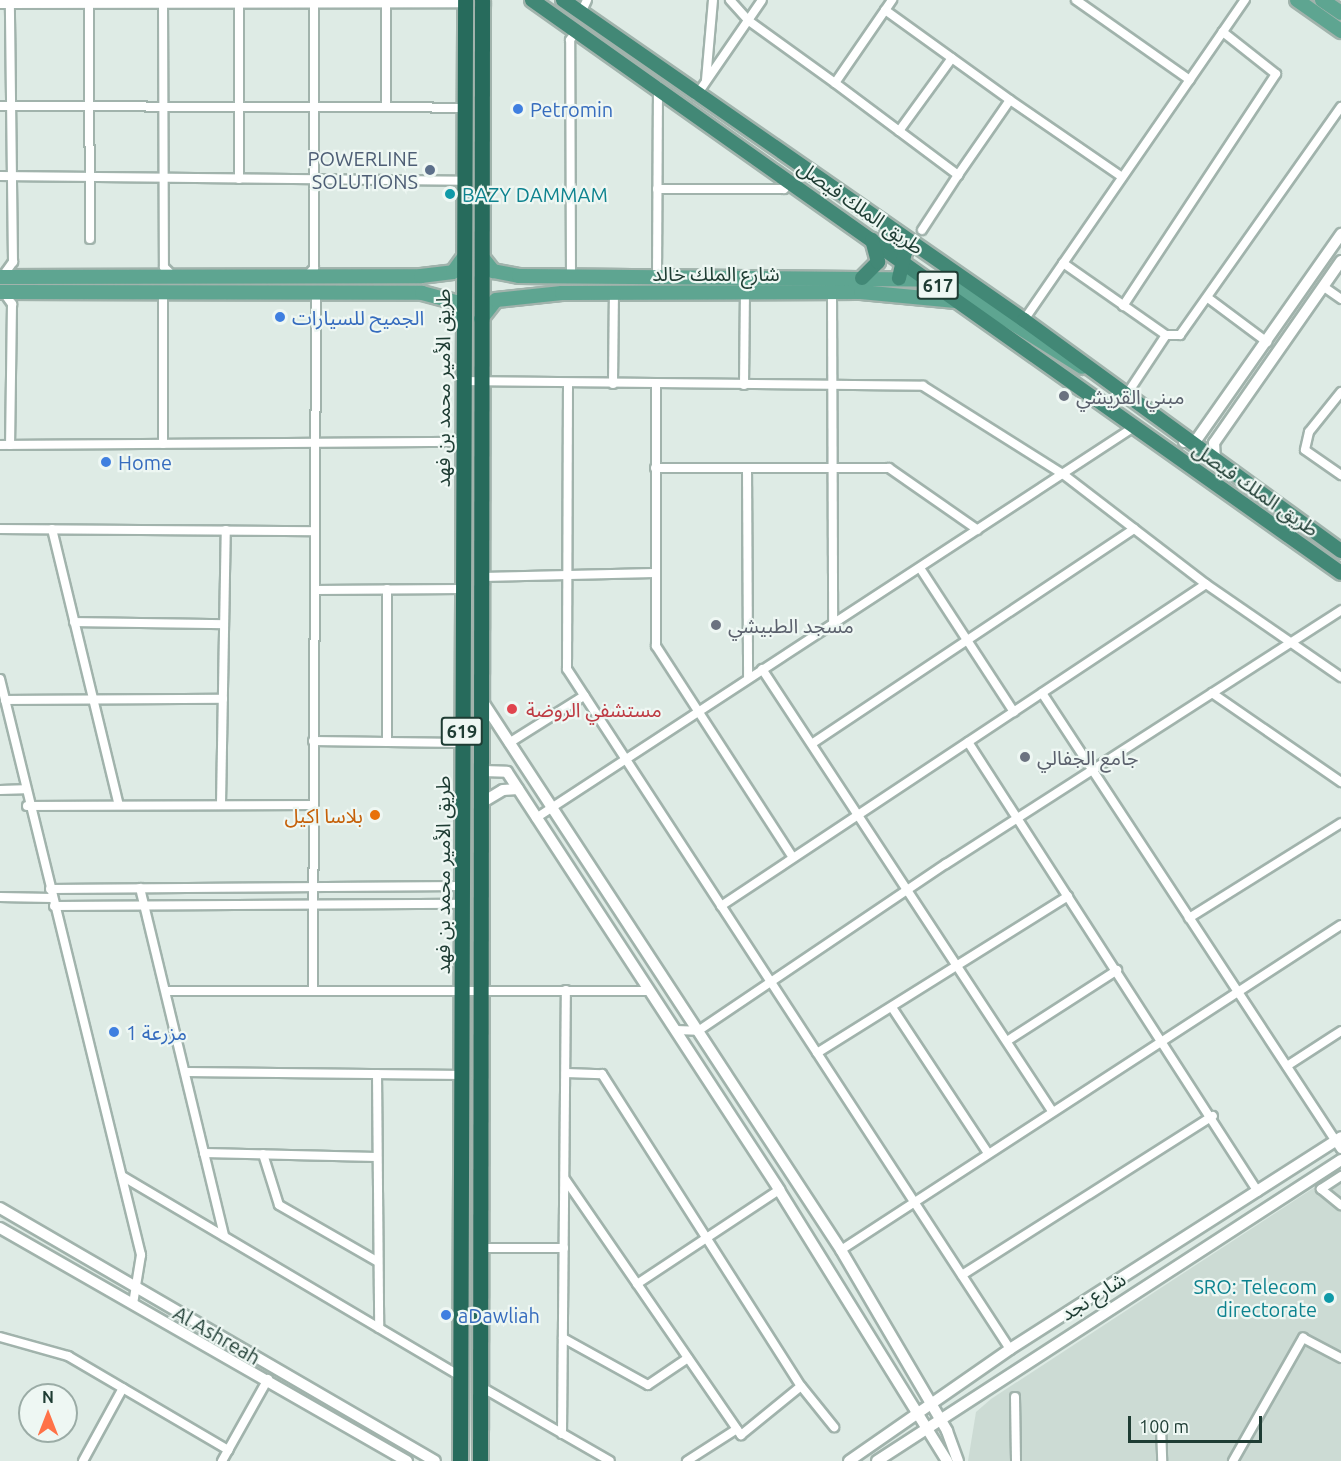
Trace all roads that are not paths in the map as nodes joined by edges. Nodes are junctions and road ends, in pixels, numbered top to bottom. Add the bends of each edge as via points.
1 (532, 0) edge
2 (562, 0) edge
3 (587, 0) edge
4 (713, 0) edge
5 (730, 0) edge
6 (762, 0) edge
7 (892, 0) edge
8 (1076, 0) edge
9 (1245, 0) edge
10 (1297, 0) edge
11 (1322, 0) edge
12 (465, 1) edge
13 (10, 2) edge
14 (89, 2) edge
15 (163, 2) edge
16 (239, 2) edge
17 (390, 2) edge
18 (482, 2) edge
19 (314, 3) edge
20 (0, 4) edge
21 (885, 10) junction
22 (580, 13) junction
23 (1341, 13) edge
24 (748, 21) junction
25 (577, 30) junction
26 (1341, 31) edge
27 (1223, 32) junction
28 (952, 58) junction
29 (1190, 80) junction
30 (835, 82) junction
31 (705, 83) junction
32 (658, 86) junction
33 (696, 96) junction
34 (1010, 100) junction
35 (5, 106) edge
36 (88, 106) junction
37 (162, 106) junction
38 (239, 107) junction
39 (314, 107) junction
40 (386, 107) junction
41 (464, 108) junction
42 (1341, 108) edge
43 (899, 131) junction
44 (752, 134) junction
45 (958, 175) junction
46 (0, 176) edge
47 (10, 176) junction
48 (87, 177) junction
49 (163, 177) junction
50 (1122, 177) junction
51 (239, 179) junction
52 (315, 181) junction
53 (464, 181) junction
54 (790, 182) junction
55 (657, 189) junction
56 (922, 230) dead end
57 (1341, 234) edge
58 (871, 238) junction
59 (90, 239) dead end
60 (482, 256) junction
61 (463, 258) junction
62 (1341, 261) edge
63 (905, 262) junction
64 (1063, 263) junction
65 (421, 276) junction
66 (519, 276) junction
67 (0, 277) edge
68 (174, 277) junction
69 (306, 277) junction
70 (571, 277) junction
71 (657, 278) junction
72 (862, 278) junction
73 (899, 278) junction
74 (929, 279) junction
75 (1324, 287) junction
76 (1, 292) edge
77 (316, 292) junction
78 (163, 293) junction
79 (614, 293) junction
80 (745, 293) junction
81 (838, 293) junction
82 (422, 294) junction
83 (518, 295) junction
84 (1208, 298) junction
85 (1341, 299) edge
86 (962, 302) junction
87 (1123, 306) junction
88 (463, 317) junction
89 (481, 319) junction
90 (1024, 321) junction
91 (1166, 335) junction
92 (1267, 342) junction
93 (1082, 368) junction
94 (463, 381) junction
95 (483, 382) junction
96 (568, 383) junction
97 (613, 384) junction
98 (656, 384) junction
99 (744, 385) junction
100 (834, 386) junction
101 (1341, 392) edge
102 (1124, 398) junction
103 (1217, 410) junction
104 (1230, 420) junction
105 (1134, 427) junction
106 (462, 442) junction
107 (1184, 442) junction
108 (317, 443) junction
109 (163, 444) junction
110 (0, 445) edge
111 (10, 445) junction
112 (1216, 464) junction
113 (655, 468) junction
114 (747, 468) junction
115 (834, 468) junction
116 (1063, 474) junction
117 (1341, 476) edge
118 (0, 529) edge
119 (52, 529) junction
120 (1134, 529) junction
121 (225, 530) junction
122 (978, 530) junction
123 (315, 531) junction
124 (1341, 551) edge
125 (920, 567) junction
126 (655, 573) junction
127 (1341, 573) edge
128 (567, 575) junction
129 (482, 577) junction
130 (1206, 584) junction
131 (387, 589) junction
132 (462, 589) junction
133 (315, 590) junction
134 (1341, 610) edge
135 (74, 622) junction
136 (833, 623) junction
137 (224, 624) junction
138 (966, 641) junction
139 (1291, 643) junction
140 (762, 669) junction
141 (1341, 677) edge
142 (748, 678) junction
143 (0, 679) edge
144 (1042, 693) junction
145 (1212, 693) junction
146 (584, 696) junction
147 (223, 699) junction
148 (5, 700) junction
149 (93, 700) junction
150 (483, 702) junction
151 (696, 712) junction
152 (1014, 712) junction
153 (313, 741) junction
154 (387, 742) junction
155 (968, 742) junction
156 (462, 743) junction
157 (509, 743) junction
158 (813, 743) junction
159 (624, 759) junction
160 (1092, 769) junction
161 (483, 771) junction
162 (1341, 782) edge
163 (24, 789) junction
164 (518, 789) junction
165 (0, 790) edge
166 (483, 802) junction
167 (221, 804) junction
168 (119, 805) junction
169 (313, 805) junction
170 (27, 806) junction
171 (550, 807) junction
172 (860, 813) junction
173 (1018, 816) junction
174 (536, 818) junction
175 (1341, 823) edge
176 (794, 858) junction
177 (312, 886) junction
178 (463, 886) junction
179 (140, 888) junction
180 (908, 889) junction
181 (1068, 896) junction
182 (0, 897) edge
183 (52, 898) junction
184 (463, 904) junction
185 (313, 905) junction
186 (142, 906) junction
187 (721, 906) junction
188 (1190, 918) junction
189 (1341, 925) edge
190 (959, 966) junction
191 (1117, 970) junction
192 (770, 980) junction
193 (313, 989) junction
194 (166, 990) junction
195 (464, 990) junction
196 (483, 990) junction
197 (566, 990) junction
198 (647, 991) junction
199 (1238, 992) junction
200 (892, 1009) junction
201 (675, 1030) junction
202 (698, 1031) junction
203 (1341, 1031) edge
204 (1164, 1039) junction
205 (1007, 1041) junction
206 (817, 1053) junction
207 (1287, 1066) junction
208 (185, 1072) junction
209 (566, 1073) junction
210 (377, 1074) junction
211 (464, 1075) junction
212 (1052, 1111) junction
213 (1213, 1116) junction
214 (1339, 1142) edge
215 (204, 1152) junction
216 (988, 1153) junction
217 (263, 1154) junction
218 (377, 1157) junction
219 (1341, 1160) edge
220 (122, 1176) junction
221 (1341, 1176) edge
222 (565, 1178) junction
223 (779, 1190) junction
224 (1258, 1192) junction
225 (915, 1202) junction
226 (1341, 1205) edge
227 (0, 1208) edge
228 (0, 1228) edge
229 (224, 1236) junction
230 (707, 1238) junction
231 (483, 1248) junction
232 (564, 1248) junction
233 (841, 1250) junction
234 (378, 1262) junction
235 (962, 1275) junction
236 (637, 1284) junction
237 (139, 1289) junction
238 (133, 1304) junction
239 (379, 1328) junction
240 (0, 1337) edge
241 (563, 1338) junction
242 (1010, 1349) junction
243 (688, 1358) junction
244 (1341, 1358) edge
245 (464, 1378) junction
246 (268, 1379) junction
247 (801, 1386) junction
248 (123, 1388) junction
249 (483, 1388) junction
250 (1015, 1397) dead end
251 (932, 1404) junction
252 (921, 1413) junction
253 (941, 1419) junction
254 (1161, 1426) dead end
255 (834, 1427) dead end
256 (930, 1427) junction
257 (737, 1429) junction
258 (562, 1434) junction
259 (228, 1450) junction
260 (83, 1461) edge
261 (222, 1461) edge
262 (407, 1461) edge
263 (435, 1461) edge
264 (460, 1461) edge
265 (480, 1461) edge
266 (610, 1461) edge
267 (687, 1461) edge
268 (849, 1461) edge
269 (877, 1461) edge
270 (946, 1461) edge
271 (958, 1461) edge
272 (1016, 1461) edge
273 (1162, 1461) edge
274 (1233, 1461) edge

1 - 25 highway, طريق الملك فيصل / 617
2 - 22 highway, طريق الملك فيصل / 617
3 - 22 street
4 - 31 street
5 - 24 street
6 - 24 street
7 - 21 street
8 - 29 street
9 - 27 street
10 - 26 main road
11 - 23 main road
12 - 17 street
12 - 41 highway, طريق الأمير محمد بن فهد / 619
13 - 14 street
13 - 20 street
13 - 35 street
14 - 15 street
14 - 36 street
15 - 16 street
15 - 37 street
16 - 19 street
16 - 38 street
17 - 19 street
17 - 40 street
18 - 60 highway, طريق الأمير محمد بن فهد / 619
19 - 39 street
21 - 28 street
21 - 30 street
22 - 33 highway, طريق الملك فيصل / 617
24 - 30 street
24 - 31 street
25 - 32 highway, طريق الملك فيصل / 617
25 - 70 street via 570,40
27 - 29 street
27 - 87 street via 1276,74
28 - 34 street
28 - 43 street
29 - 50 street
30 - 43 street
31 - 33 street
32 - 54 highway, طريق الملك فيصل / 617
32 - 55 street
33 - 44 highway, طريق الملك فيصل / 617
34 - 45 street
34 - 50 street
35 - 36 street
35 - 47 street
36 - 37 street
36 - 48 street
37 - 38 street
37 - 49 street
38 - 39 street
38 - 51 street
39 - 40 street
39 - 52 street
40 - 41 street
41 - 53 highway, طريق الأمير محمد بن فهد / 619
42 - 84 street
43 - 45 street
44 - 63 highway via 899,244
44 - 90 highway, طريق الملك فيصل / 617
45 - 56 street
46 - 47 street
47 - 48 street
47 - 67 street via 13,262
48 - 49 street
48 - 59 street
49 - 51 street
49 - 68 street via 164,267
50 - 64 street
51 - 52 street
52 - 53 street
52 - 69 street via 314,267
53 - 61 highway, طريق الأمير محمد بن فهد / 619
54 - 55 street via 784,189
54 - 58 highway, طريق الملك فيصل / 617
55 - 71 street
57 - 92 street
58 - 63 highway, طريق الملك فيصل / 617
58 - 72 highway via 878,262
60 - 66 main road, شارع الملك خالد via 493,271
60 - 89 highway, طريق الأمير محمد بن فهد / 619
61 - 65 main road via 453,272
61 - 88 highway, طريق الأمير محمد بن فهد / 619
62 - 75 street
63 - 73 highway
63 - 74 highway, طريق الملك فيصل / 617
64 - 87 street
64 - 90 street
65 - 69 main road
65 - 82 main road via 434,278 438,286
66 - 70 main road, شارع الملك خالد
66 - 83 main road via 505,285
67 - 68 main road
68 - 69 main road
70 - 71 main road, شارع الملك خالد
71 - 72 main road, شارع الملك خالد
72 - 73 main road, شارع الملك خالد
73 - 74 main road, شارع الملك خالد
73 - 81 main road via 888,289
74 - 86 highway, طريق الملك فيصل / 617
74 - 93 main road, شارع الملك خالد via 957,285
75 - 85 street
75 - 104 street
76 - 78 main road
76 - 111 street via 11,300 12,309
77 - 78 main road
77 - 82 main road
77 - 108 street
78 - 109 street
79 - 80 main road, شارع الملك خالد
79 - 83 main road, شارع الملك خالد
79 - 97 street
80 - 81 main road, شارع الملك خالد
80 - 99 street
81 - 86 main road, شارع الملك خالد
81 - 100 street
82 - 88 main road via 455,302
83 - 89 main road, شارع الملك خالد via 492,301
84 - 91 street via 1180,335
84 - 92 street
86 - 105 highway, طريق الملك فيصل / 617
87 - 91 street
88 - 94 highway, طريق الأمير محمد بن فهد / 619
89 - 95 highway, طريق الأمير محمد بن فهد / 619
90 - 93 highway, طريق الملك فيصل / 617
91 - 102 street
92 - 103 street
93 - 102 highway, طريق الملك فيصل / 617
94 - 95 street
94 - 106 highway, طريق الأمير محمد بن فهد / 619
95 - 96 street
95 - 129 highway, طريق الأمير محمد بن فهد / 619
96 - 97 street
96 - 128 street
97 - 98 street
98 - 99 street
98 - 113 street
99 - 100 street
100 - 115 street
100 - 116 street via 923,386
101 - 117 street via 1309,432 1305,450
102 - 107 highway, طريق الملك فيصل / 617
103 - 104 street
103 - 107 street via 1197,439
104 - 112 street via 1211,449
105 - 116 street
105 - 127 highway, طريق الملك فيصل / 617
106 - 108 street
106 - 132 highway, طريق الأمير محمد بن فهد / 619
107 - 112 highway, طريق الملك فيصل / 617
108 - 109 street
108 - 123 street
109 - 111 street
110 - 111 street
112 - 124 highway, طريق الملك فيصل / 617
113 - 114 street
113 - 126 street
114 - 115 street
114 - 142 street
115 - 122 street via 889,468
115 - 136 street
116 - 120 street
116 - 122 street
118 - 119 street
119 - 121 street
119 - 135 street
120 - 130 street
120 - 138 street
121 - 123 street
121 - 137 street
122 - 125 street
123 - 133 street
125 - 136 street
125 - 138 street
126 - 128 street
126 - 151 street via 656,646
128 - 129 street
128 - 146 street via 567,669
129 - 150 highway, طريق الأمير محمد بن فهد / 619
130 - 139 street
130 - 144 street
131 - 132 street
131 - 133 street
131 - 154 street
132 - 156 highway, طريق الأمير محمد بن فهد / 619
133 - 153 street
134 - 139 street
135 - 137 street
135 - 149 street
136 - 140 street
137 - 147 street
138 - 152 street
138 - 158 street
139 - 141 street
139 - 145 street
140 - 142 street
140 - 158 street
142 - 151 street
143 - 148 street
144 - 152 street
144 - 160 street
145 - 160 street
145 - 162 street
146 - 157 street
146 - 159 street
147 - 149 street
147 - 167 street
148 - 149 street
148 - 163 street
149 - 168 street
150 - 157 street
150 - 161 highway, طريق الأمير محمد بن فهد / 619
151 - 159 street
151 - 176 street
152 - 155 street
153 - 154 street
153 - 169 street
154 - 156 street
155 - 172 street
155 - 173 street
156 - 178 highway, طريق الأمير محمد بن فهد / 619
157 - 171 street
158 - 172 street
159 - 171 street
159 - 187 street
160 - 173 street
160 - 188 street
161 - 164 street via 507,772
161 - 166 highway, طريق الأمير محمد بن فهد / 619
163 - 165 street
163 - 170 street
164 - 166 street via 503,790
164 - 174 street
166 - 196 highway, طريق الأمير محمد بن فهد / 619
167 - 168 street
167 - 169 street
168 - 170 street
169 - 177 street
170 - 183 street
171 - 174 street
171 - 202 street
172 - 176 street
172 - 180 street
173 - 180 street
173 - 181 street
174 - 198 street
175 - 188 street
176 - 187 street
177 - 178 street
177 - 179 street
177 - 185 street
178 - 184 highway, طريق الأمير محمد بن فهد / 619
179 - 183 street
179 - 186 street
180 - 190 street
180 - 192 street
181 - 190 street
181 - 191 street
182 - 183 street
183 - 186 street
183 - 220 street
184 - 185 street
184 - 195 highway, طريق الأمير محمد بن فهد / 619
185 - 186 street
185 - 193 street
186 - 194 street
187 - 192 street
188 - 199 street
189 - 199 street
190 - 200 street
190 - 205 street
191 - 204 street
191 - 205 street
192 - 202 street
192 - 206 street
193 - 194 street
193 - 195 street
194 - 208 street
195 - 196 street
195 - 211 highway, طريق الأمير محمد بن فهد / 619
196 - 197 street
196 - 231 highway, طريق الأمير محمد بن فهد / 619
197 - 198 street
197 - 209 street
198 - 201 street
199 - 204 street
199 - 207 street
200 - 206 street
200 - 216 street
201 - 202 street
201 - 223 street
202 - 233 street
203 - 207 street
204 - 212 street
204 - 213 street
205 - 212 street
206 - 225 street
207 - 214 street
208 - 210 street
208 - 215 street
209 - 222 street
209 - 230 street via 602,1074
210 - 211 street
210 - 218 street
211 - 245 highway, طريق الأمير محمد بن فهد / 619
212 - 216 street
213 - 224 street
213 - 235 street
214 - 224 street, شارع نجد
215 - 217 street
215 - 229 street
216 - 225 street
217 - 218 street
217 - 234 street via 279,1205
218 - 234 street
219 - 253 street, شارع نجد
220 - 229 street
220 - 237 street via 141,1255
221 - 226 street via 1321,1190
222 - 232 street
222 - 236 street
223 - 230 street
223 - 252 street
224 - 242 street, شارع نجد
225 - 233 street
225 - 235 street
227 - 237 street, Al Ashreah
228 - 238 street
229 - 239 street
230 - 236 street
230 - 247 street
231 - 232 street
231 - 249 highway, طريق الأمير محمد بن فهد / 619
232 - 241 street
233 - 251 street
234 - 239 street
235 - 242 street
236 - 243 street
237 - 238 street
237 - 263 street, Al Ashreah
238 - 246 street
239 - 245 street
240 - 248 street via 68,1356
241 - 243 street via 648,1385
241 - 258 street
242 - 251 street, شارع نجد
243 - 257 street
244 - 274 street via 1303,1338
245 - 264 highway, طريق الأمير محمد بن فهد / 619
246 - 259 street
246 - 262 street
247 - 255 street
247 - 257 street via 741,1435
248 - 259 street
248 - 260 street
249 - 258 street
249 - 265 highway, طريق الأمير محمد بن فهد / 619
250 - 272 street
251 - 252 street, شارع نجد
251 - 253 street
252 - 256 street
252 - 268 street, شارع نجد
253 - 256 street, شارع نجد
253 - 271 street
254 - 273 street
256 - 269 street, شارع نجد
256 - 270 street
257 - 267 street
258 - 266 street
259 - 261 street

